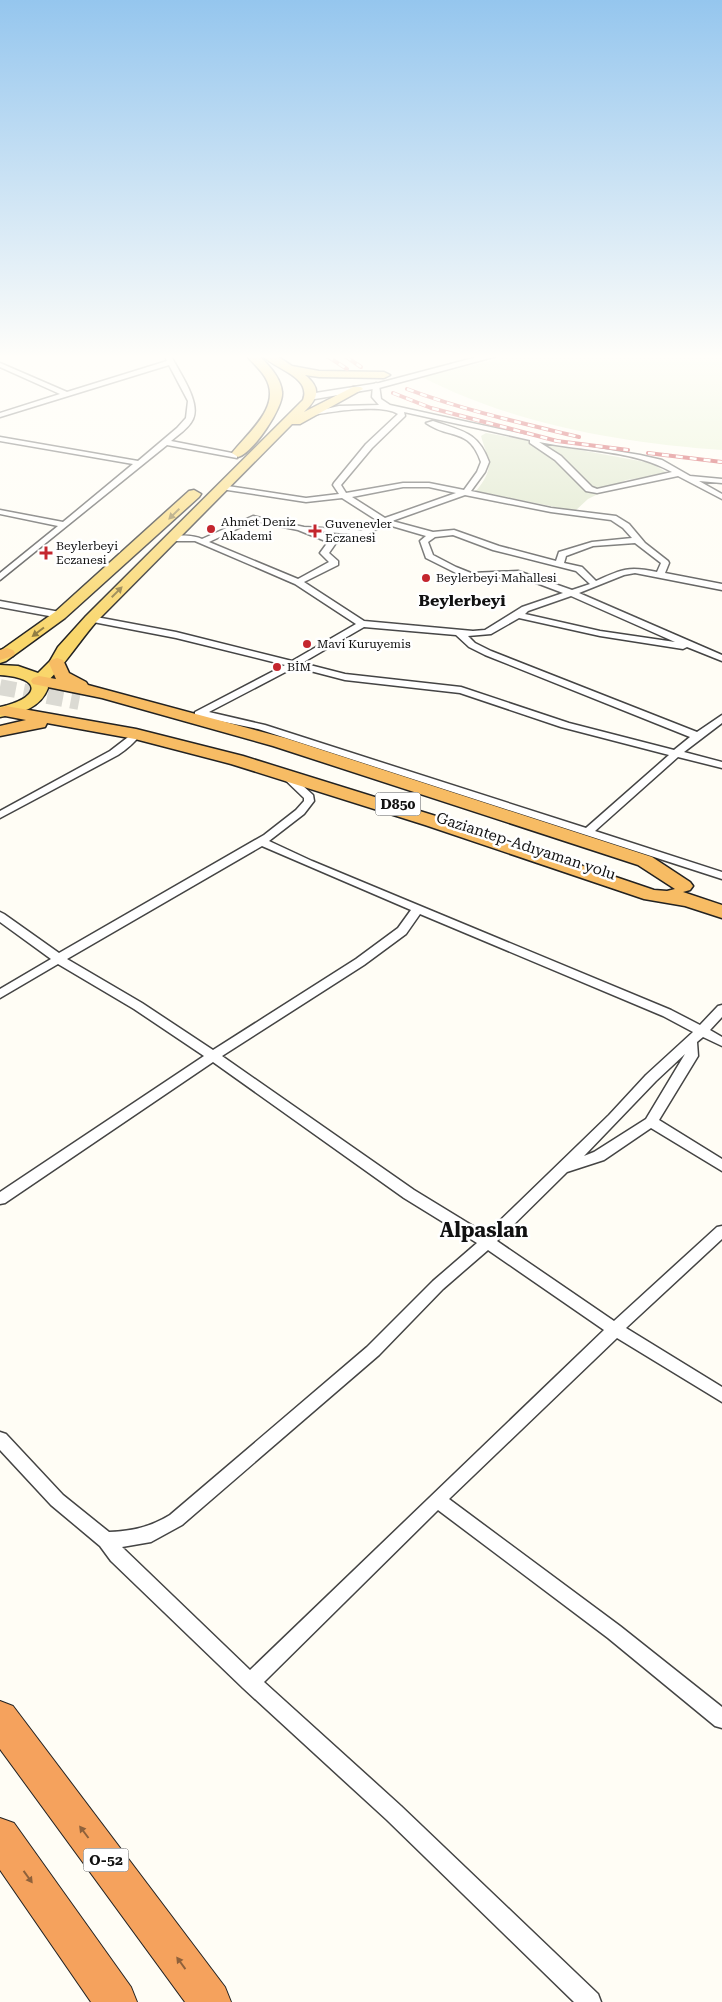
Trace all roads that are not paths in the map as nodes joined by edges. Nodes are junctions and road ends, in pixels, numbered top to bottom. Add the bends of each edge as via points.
1 (60, 449) edge
2 (155, 449) edge
3 (201, 449) edge
4 (242, 449) edge
5 (255, 449) edge
6 (366, 449) edge
7 (481, 449) edge
8 (546, 449) edge
9 (598, 449) edge
10 (234, 456) junction
11 (138, 463) junction
12 (684, 475) junction
13 (218, 477) junction
14 (722, 481) edge
15 (337, 485) junction
16 (466, 492) junction
17 (344, 496) junction
18 (722, 497) edge
19 (322, 498) junction
20 (0, 512) edge
21 (384, 521) junction
22 (62, 524) junction
23 (185, 524) junction
24 (300, 528) junction
25 (364, 533) junction
26 (433, 535) junction
27 (170, 539) junction
28 (199, 540) junction
29 (638, 540) junction
30 (333, 541) junction
31 (559, 564) junction
32 (660, 574) junction
33 (0, 577) edge
34 (298, 582) junction
35 (595, 585) junction
36 (722, 587) edge
37 (571, 594) junction
38 (0, 604) edge
39 (60, 615) junction
40 (518, 615) junction
41 (91, 620) junction
42 (362, 624) junction
43 (460, 634) junction
44 (693, 647) junction
45 (7, 653) edge
46 (61, 656) junction
47 (720, 658) edge
48 (292, 665) junction
49 (0, 670) edge
50 (39, 681) junction
51 (104, 693) junction
52 (74, 706) tunnel mouth
53 (167, 711) junction
54 (2, 714) edge
55 (196, 715) junction
56 (722, 718) edge
57 (0, 731) edge
58 (117, 731) junction
59 (136, 734) junction
60 (698, 736) junction
61 (677, 753) junction
62 (722, 766) edge
63 (285, 774) junction
64 (0, 815) edge
65 (588, 832) junction
66 (261, 841) junction
67 (722, 876) edge
68 (685, 893) junction
69 (722, 899) edge
70 (418, 909) junction
71 (722, 912) edge
72 (0, 916) edge
73 (60, 960) junction
74 (0, 994) edge
75 (722, 1009) edge
76 (696, 1035) junction
77 (722, 1042) edge
78 (213, 1056) junction
79 (650, 1122) junction
80 (722, 1166) edge
81 (559, 1170) junction
82 (0, 1199) edge
83 (722, 1231) edge
84 (487, 1242) junction
85 (615, 1329) junction
86 (722, 1395) edge
87 (0, 1440) edge
88 (437, 1500) junction
89 (106, 1540) junction
90 (250, 1682) junction
91 (722, 1719) edge
92 (0, 1720) edge
93 (0, 1837) edge
94 (116, 2002) edge
95 (210, 2002) edge
96 (590, 2002) edge

1 - 11 street
2 - 11 street
3 - 10 street
4 - 10 main road
5 - 13 main road
6 - 15 street
7 - 16 street via 485,462
8 - 12 street via 594,490
9 - 12 street via 648,459
10 - 13 main road
11 - 22 street
12 - 14 street
12 - 18 street
13 - 19 street via 280,497
13 - 23 main road
13 -> 39 main road
15 - 17 street
15 - 19 street
16 - 17 street via 418,484
16 - 21 street
16 - 29 street via 622,521
17 - 19 street
17 - 21 street
20 - 22 street
21 - 25 street
21 - 26 street
22 - 33 street
23 - 27 main road
23 - 28 street
24 - 25 street
24 - 28 street via 253,518
24 - 30 street
25 - 30 street
26 - 31 street via 454,532 496,548
26 - 37 street via 424,541 429,556 456,572 478,576 511,572
27 - 28 street
41 -> 27 main road
28 - 34 street
29 - 31 street via 592,544 562,554
29 - 32 street via 665,563
30 - 34 street via 324,553 335,563
31 - 35 street via 579,569
32 - 35 street via 635,570
32 - 36 street
34 - 42 street
35 - 37 street
37 - 40 street via 525,609
37 - 44 street
38 - 39 street
39 -> 45 main road
40 - 43 street via 488,632
40 - 44 street via 652,643
41 - 46 main road
41 - 48 street via 176,635
42 - 43 street
42 - 48 street
43 - 60 street via 488,653
44 - 47 street
45 - 46 main road via 36,660
46 - 50 main road
46 - 51 highway via 62,676
48 - 55 street
48 - 61 street via 345,677 461,690 565,725
49 - 50 main road via 24,672
50 - 51 highway
50 - 54 main road via 41,690 35,699
51 - 53 highway
52 - 68 highway, Gaziantep-Adıyaman yolu / D850
53 - 55 highway
53 - 59 highway via 78,694 59,697 48,706 50,712 58,716
54 - 58 highway
55 - 65 street via 261,727
55 - 68 highway via 645,861
56 - 60 street
57 - 58 highway via 43,723
58 - 59 highway
59 - 63 highway
59 - 64 street via 114,752
60 - 61 street
61 - 62 street
61 - 65 street
63 - 66 street via 309,797 309,801 302,812
63 - 68 highway via 651,895
65 - 67 street
66 - 70 street
66 - 73 street
68 - 69 highway, Gaziantep-Adıyaman yolu / D850
68 - 71 highway, Gaziantep-Adıyaman yolu / D850
70 - 76 street via 668,1013
70 - 78 street via 402,931 360,962
72 - 73 street
73 - 74 street
73 - 78 street
75 - 76 street
76 - 77 street
76 - 79 street via 691,1056
76 - 81 street
78 - 82 street
78 - 84 street via 409,1194
79 - 80 street
79 - 81 street via 600,1156
81 - 84 street
83 - 85 street
84 - 85 street
84 - 89 street via 438,1285 373,1351 176,1520 144,1537
85 - 86 street
85 - 88 street
87 - 89 street via 57,1500
88 - 90 street
88 - 91 street via 614,1632
89 - 90 street via 117,1555
90 - 96 street via 394,1813
95 -> 92 highway, O-52
93 -> 94 highway

